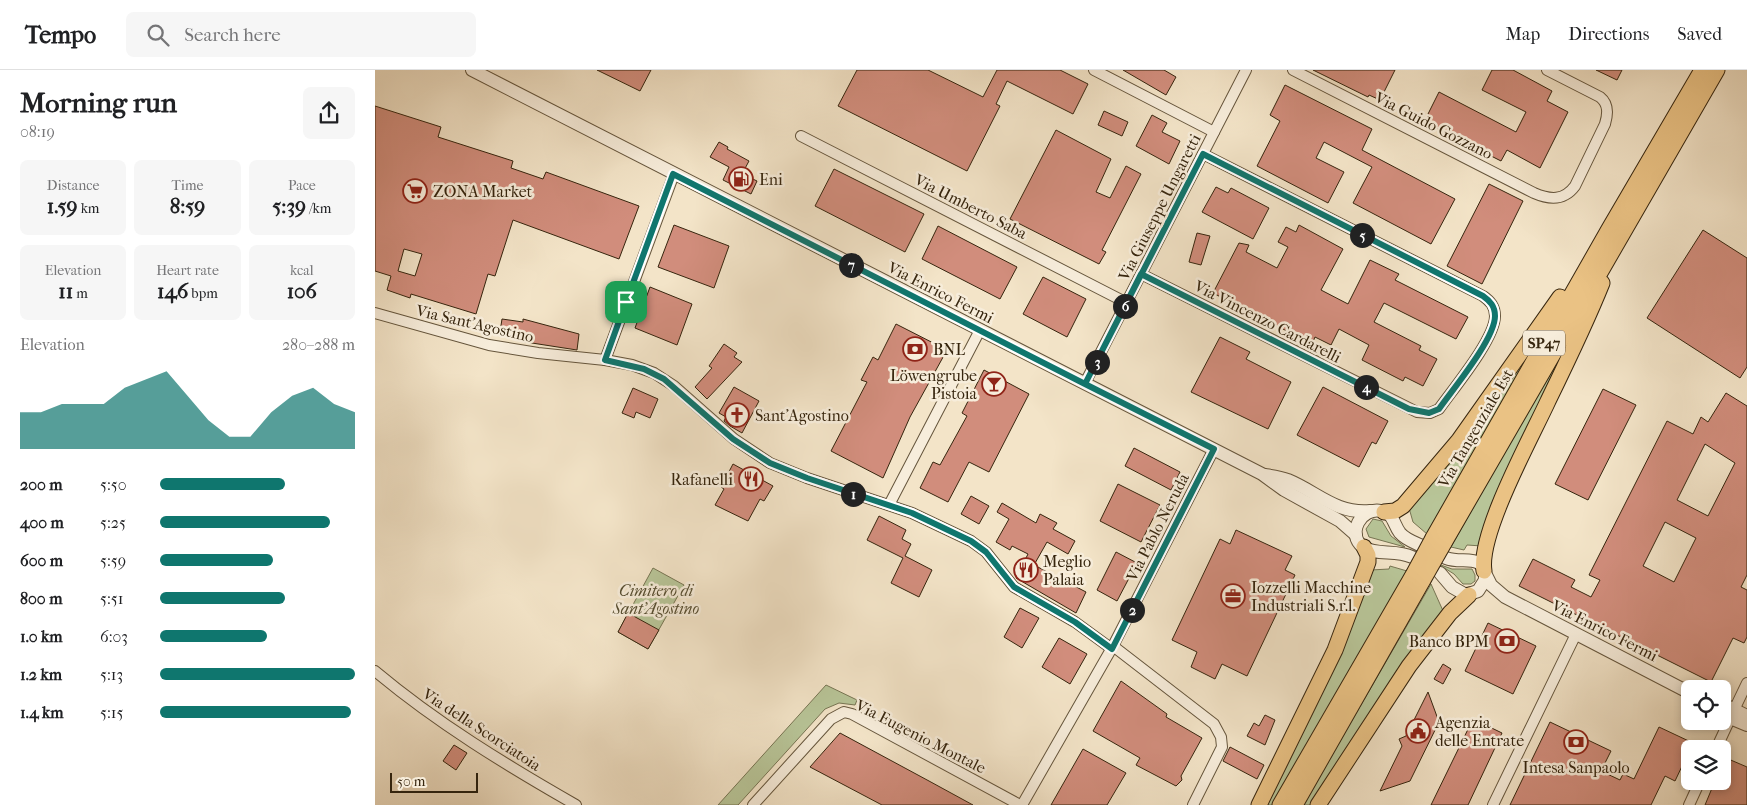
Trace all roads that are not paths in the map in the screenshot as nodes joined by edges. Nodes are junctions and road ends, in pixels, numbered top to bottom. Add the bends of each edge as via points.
1 (472, 70) edge
2 (1094, 70) edge
3 (1246, 70) edge
4 (1293, 70) edge
5 (1547, 70) edge
6 (1703, 70) edge
7 (1717, 70) edge
8 (1214, 132) junction
9 (801, 136) dead end
10 (1662, 153) junction
11 (1203, 154) junction
12 (673, 174) junction
13 (1625, 228) junction
14 (1609, 229) junction
15 (1141, 274) junction
16 (1127, 303) junction
17 (375, 313) edge
18 (980, 330) junction
19 (605, 360) junction
20 (1085, 384) junction
21 (1214, 449) junction
22 (1262, 474) junction
23 (889, 505) junction
24 (1377, 511) junction
25 (1360, 541) junction
26 (1436, 546) junction
27 (1412, 557) dead end
28 (1484, 571) junction
29 (1440, 573) dead end
30 (1418, 577) junction
31 (1471, 594) junction
32 (1505, 597) junction
33 (1576, 634) junction
34 (1113, 647) junction
35 (375, 671) edge
36 (1747, 683) edge
37 (1681, 688) edge
38 (1731, 706) edge
39 (1731, 713) edge
40 (1731, 715) edge
41 (1747, 716) edge
42 (1747, 726) edge
43 (1696, 790) edge
44 (576, 805) edge
45 (753, 805) edge
46 (1021, 805) edge
47 (1193, 805) edge
48 (1259, 805) edge
49 (1280, 805) edge
50 (1295, 805) edge
51 (1318, 805) edge
52 (1493, 805) edge
53 (1689, 805) edge

1 - 12 street, Via Enrico Fermi
2 - 8 street
3 - 8 street, Via Giuseppe Ungaretti
4 - 5 street, Via Guido Gozzano via 1534,193 1551,198 1571,193 1608,113 1600,97
6 - 10 main road, Via Tangenziale Est / SP47
7 - 10 main road, Via Tangenziale Est / SP47
8 - 11 street, Via Giuseppe Ungaretti
9 - 16 street, Via Umberto Saba
10 - 13 main road, Via Tangenziale Est / SP47
10 - 14 main road, Via Tangenziale Est / SP47
11 - 15 street, Via Giuseppe Ungaretti
11 - 15 street, Via Vincenzo Cardarelli via 1490,301 1495,316 1491,332 1439,409 1429,413 1409,409
12 - 18 street, Via Enrico Fermi
12 - 19 street
13 - 26 main road, Via Tangenziale Est / SP47
13 - 28 main road via 1585,325 1503,497 1485,551
14 - 24 main road via 1454,446 1403,506 1395,511
14 - 26 main road, Via Tangenziale Est / SP47
15 - 16 street, Via Giuseppe Ungaretti
16 - 20 street, Via Giuseppe Ungaretti
17 - 19 street, Via Sant'Agostino via 489,345
18 - 20 street, Via Enrico Fermi
18 - 23 street
19 - 23 street, Via Sant'Agostino via 644,369 664,379 733,439 770,463
20 - 21 street, Via Enrico Fermi
21 - 22 street, Via Enrico Fermi
21 - 34 street, Via Pablo Neruda
22 - 24 street, Via Enrico Fermi via 1289,480 1343,510
22 - 25 street, Via Enrico Fermi via 1284,490 1340,520
23 - 34 street, Via Sant'Agostino via 971,541 986,552 1014,587
24 - 25 street via 1359,521
24 - 26 street, Via Enrico Fermi via 1394,518 1401,534
25 - 27 street via 1372,551 1399,552
25 - 48 main road via 1368,562 1342,634
26 - 28 street, Via Enrico Fermi via 1475,561
26 - 30 main road, Via Tangenziale Est / SP47, bridge
28 - 31 street via 1483,584
28 - 32 street, Via Enrico Fermi via 1491,584
29 - 31 street, Via Enrico Fermi via 1455,590
30 - 49 main road, Via Tangenziale Est / SP47
30 - 50 main road, Via Tangenziale Est / SP47
31 - 32 street, Via Enrico Fermi
31 - 51 main road via 1450,613 1409,666
32 - 33 street, Via Enrico Fermi
33 - 37 street, Via Enrico Fermi
33 - 52 street
34 - 46 street, Via Eugenio Montale
34 - 47 street, Via Sant'Agostino via 1219,731 1222,747
35 - 44 street, Via della Scorciatoia via 427,712
36 - 38 street
39 - 41 street
40 - 42 street
43 - 53 street
45 - 46 street, Via Eugenio Montale via 831,719 844,712

